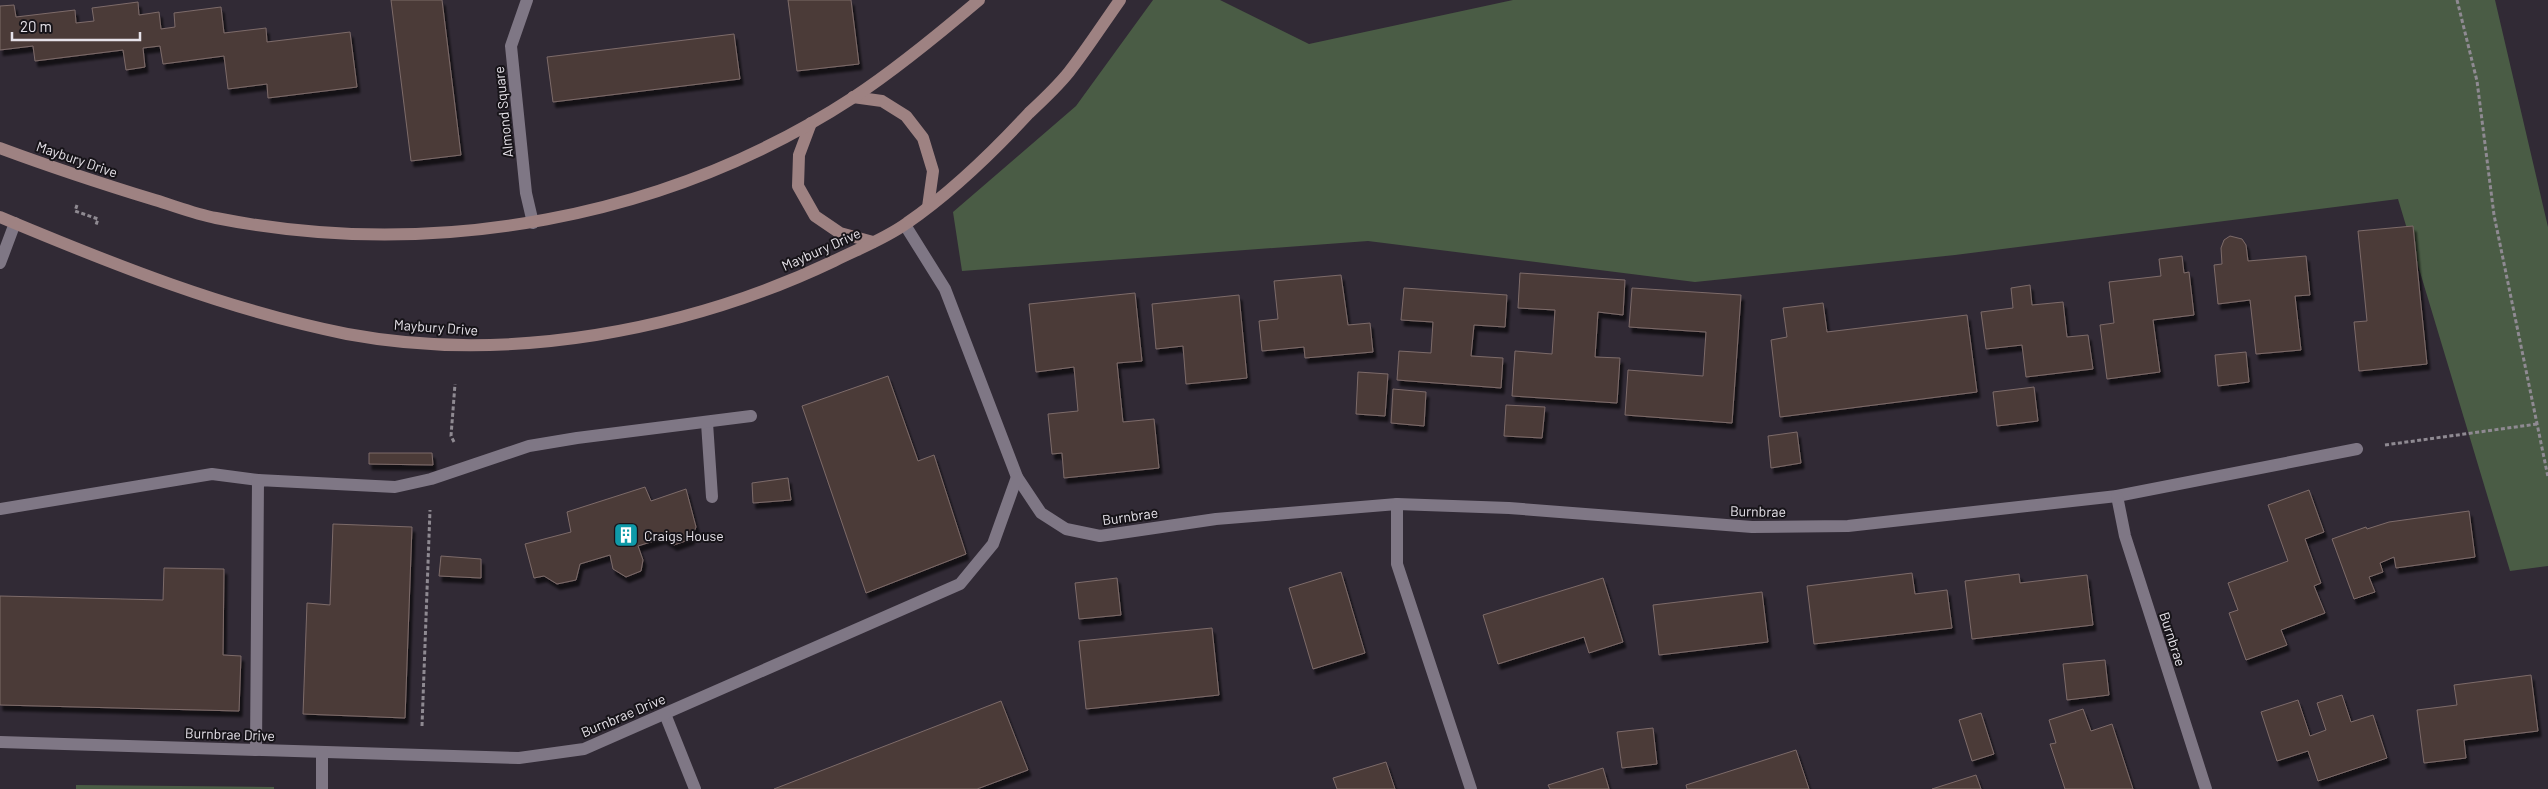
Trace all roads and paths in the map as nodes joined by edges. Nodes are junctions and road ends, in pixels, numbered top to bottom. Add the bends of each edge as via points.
1 (527, 0) edge
2 (979, 0) edge
3 (1120, 0) edge
4 (2457, 0) edge
5 (853, 97) junction
6 (811, 123) junction
7 (0, 148) edge
8 (86, 180) junction
9 (928, 207) junction
10 (0, 217) edge
11 (15, 223) junction
12 (532, 223) junction
13 (905, 225) junction
14 (873, 242) junction
15 (85, 253) junction
16 (0, 263) edge
17 (455, 384) dead end
18 (751, 416) dead end
19 (706, 423) junction
20 (2537, 424) junction
21 (454, 444) dead end
22 (2357, 449) joint
23 (1017, 477) junction
24 (2548, 477) edge
25 (431, 479) junction
26 (258, 480) junction
27 (2117, 496) junction
28 (712, 497) dead end
29 (1397, 504) junction
30 (0, 509) edge
31 (665, 714) junction
32 (0, 742) edge
33 (256, 750) junction
34 (322, 752) junction
35 (421, 754) junction
36 (322, 789) edge
37 (695, 789) edge
38 (1471, 789) edge
39 (2206, 789) edge

1 - 12 street, Almond Square via 511,46
2 - 5 street, Maybury Drive via 924,47
3 - 9 street, Maybury Drive via 1067,75 988,156
4 - 20 path via 2477,81 2494,215
5 - 6 street, Maybury Drive
5 - 9 street via 882,101 906,116 923,138 933,171
6 - 12 street, Maybury Drive via 673,187 626,202
6 - 14 street, Maybury Drive via 799,155 798,186 815,216 840,233
7 - 8 street, Maybury Drive
8 - 12 street, Maybury Drive via 213,217 333,234 397,235
8 - 15 path via 75,211 98,219
9 - 13 street, Maybury Drive
10 - 11 street, Maybury Drive
11 - 15 street, Maybury Drive
11 - 16 street
13 - 14 street, Maybury Drive
13 - 23 street, Burnbrae via 945,289
14 - 15 street, Maybury Drive via 801,277 738,299 621,332 544,343 480,345 349,334 211,298
17 - 21 path via 451,436
18 - 19 street
19 - 25 street via 528,446
19 - 28 street
20 - 22 path
20 - 24 path
22 - 27 street, Burnbrae
23 - 29 street, Burnbrae via 1041,513 1066,529 1100,536 1216,519
23 - 31 street, Burnbrae Drive via 993,544 960,584
25 - 26 street via 395,487
25 - 35 path
26 - 30 street via 212,474
26 - 33 street
27 - 29 street, Burnbrae via 1848,526 1752,527 1508,508
27 - 39 street, Burnbrae via 2125,536
29 - 38 street via 1397,564
31 - 35 street, Burnbrae Drive via 584,749 519,758
31 - 37 street
32 - 33 street, Burnbrae Drive
33 - 34 street, Burnbrae Drive
34 - 35 street, Burnbrae Drive
34 - 36 street

